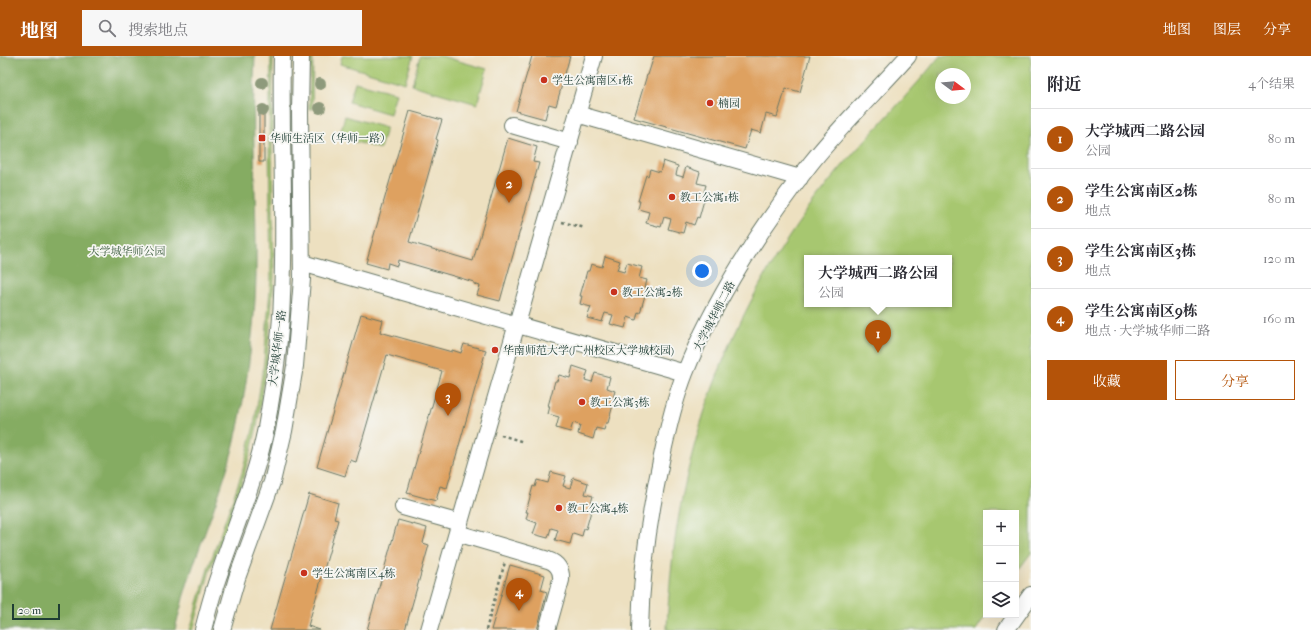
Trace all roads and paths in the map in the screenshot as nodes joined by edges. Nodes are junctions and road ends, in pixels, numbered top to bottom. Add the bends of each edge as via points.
1 (282, 56) edge
2 (301, 56) edge
3 (594, 56) edge
4 (908, 56) edge
5 (577, 114) junction
6 (512, 125) dead end
7 (570, 142) junction
8 (800, 178) junction
9 (548, 218) junction
10 (585, 228) dead end
11 (302, 263) junction
12 (517, 324) junction
13 (686, 373) junction
14 (486, 431) junction
15 (524, 442) dead end
16 (403, 507) dead end
17 (458, 528) junction
18 (509, 548) junction
19 (1031, 595) edge
20 (203, 630) edge
21 (222, 630) edge
22 (429, 630) edge
23 (486, 630) edge
24 (547, 630) edge
25 (640, 630) edge
26 (1006, 630) edge

1 - 20 street, 大学城华师一路 via 283,278 274,378 266,428 254,477
2 - 11 street, 大学城华师一路
3 - 5 street
4 - 8 street, 大学城华师二路 via 844,125
5 - 7 street
5 - 8 street
6 - 7 street
7 - 9 street
8 - 13 street, 大学城华师二路 via 774,213 734,276 704,332
9 - 10 path
9 - 12 street
11 - 12 street
11 - 21 street, 大学城华师一路 via 297,348 284,431 272,482 237,578
12 - 13 street
12 - 14 street
13 - 25 street, 大学城华师二路 via 654,492 644,570
14 - 15 path
14 - 17 street
16 - 17 street
17 - 18 street
17 - 22 street
18 - 23 path
18 - 24 street via 552,561 560,570 561,583
19 - 26 street

